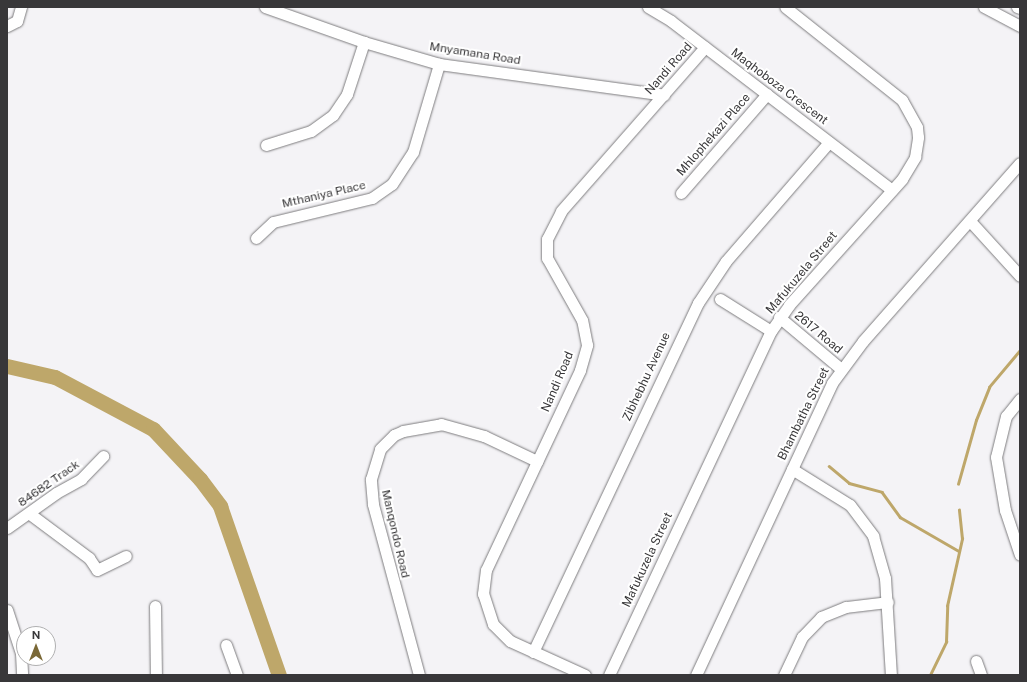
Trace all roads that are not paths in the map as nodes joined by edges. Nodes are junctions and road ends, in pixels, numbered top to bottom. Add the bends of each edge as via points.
1 (20, 7) edge
2 (265, 7) edge
3 (648, 7) edge
4 (785, 7) edge
5 (984, 7) edge
6 (7, 26) edge
7 (1020, 26) edge
8 (364, 42) junction
9 (705, 47) junction
10 (439, 64) junction
11 (767, 94) junction
12 (664, 95) junction
13 (829, 142) junction
14 (266, 145) dead end
15 (1020, 163) edge
16 (892, 190) junction
17 (681, 193) dead end
18 (970, 221) junction
19 (256, 238) dead end
20 (1020, 276) edge
21 (720, 299) dead end
22 (779, 317) junction
23 (771, 331) junction
24 (841, 369) junction
25 (1020, 399) edge
26 (103, 456) dead end
27 (537, 461) junction
28 (792, 469) junction
29 (30, 514) junction
30 (7, 528) edge
31 (1020, 555) edge
32 (126, 556) dead end
33 (888, 602) junction
34 (155, 606) dead end
35 (7, 610) edge
36 (226, 645) dead end
37 (533, 652) junction
38 (976, 661) dead end
39 (22, 675) edge
40 (156, 675) edge
41 (237, 675) edge
42 (419, 675) edge
43 (585, 675) edge
44 (609, 675) edge
45 (696, 675) edge
46 (784, 675) edge
47 (891, 675) edge
48 (981, 675) edge

1 - 6 street via 17,21
2 - 8 street, Mnyamana Road
3 - 9 street, Maqhoboza Crescent
4 - 16 street, Mafukuzela Street via 886,84 908,108 917,127 918,148 911,167
5 - 7 street
8 - 10 street, Mnyamana Road
8 - 14 street via 347,94 333,115 311,130
9 - 11 street, Maqhoboza Crescent
9 - 12 street, Nandi Road
10 - 12 street, Mnyamana Road
10 - 19 street, Mthaniya Place via 413,152 392,184 365,200 273,222
11 - 13 street, Maqhoboza Crescent
11 - 17 street, Mhlophekazi Place
12 - 27 street, Nandi Road via 561,211 547,239 547,258 555,277 582,320 587,345 580,370
13 - 16 street, Maqhoboza Crescent
13 - 37 street, Zibhebhu Avenue via 726,261 698,303
15 - 18 street, Bhambatha Street
16 - 22 street, Mafukuzela Street
18 - 20 street
18 - 24 street, Bhambatha Street
21 - 23 street
22 - 23 street, Mafukuzela Street
22 - 24 street, 2617 Road
23 - 44 street, Mafukuzela Street
24 - 28 street, Bhambatha Street
25 - 31 street via 1006,416 996,457 1005,510
26 - 29 street, 84682 Track via 86,475 56,493
27 - 37 street, Nandi Road via 486,570 483,584 485,605 493,624 510,641
27 - 42 street, Manqondo Road via 471,431 441,424 394,435 380,449 371,479 373,504
28 - 33 street via 840,496 858,513 879,550
28 - 45 street, Bhambatha Street
29 - 30 street, 84682 Track
29 - 32 street via 89,558 97,570
33 - 46 street via 846,607 821,617 802,637
33 - 47 street
34 - 40 street
35 - 39 street via 20,648
36 - 41 street
37 - 43 street, Nandi Road
38 - 48 street

